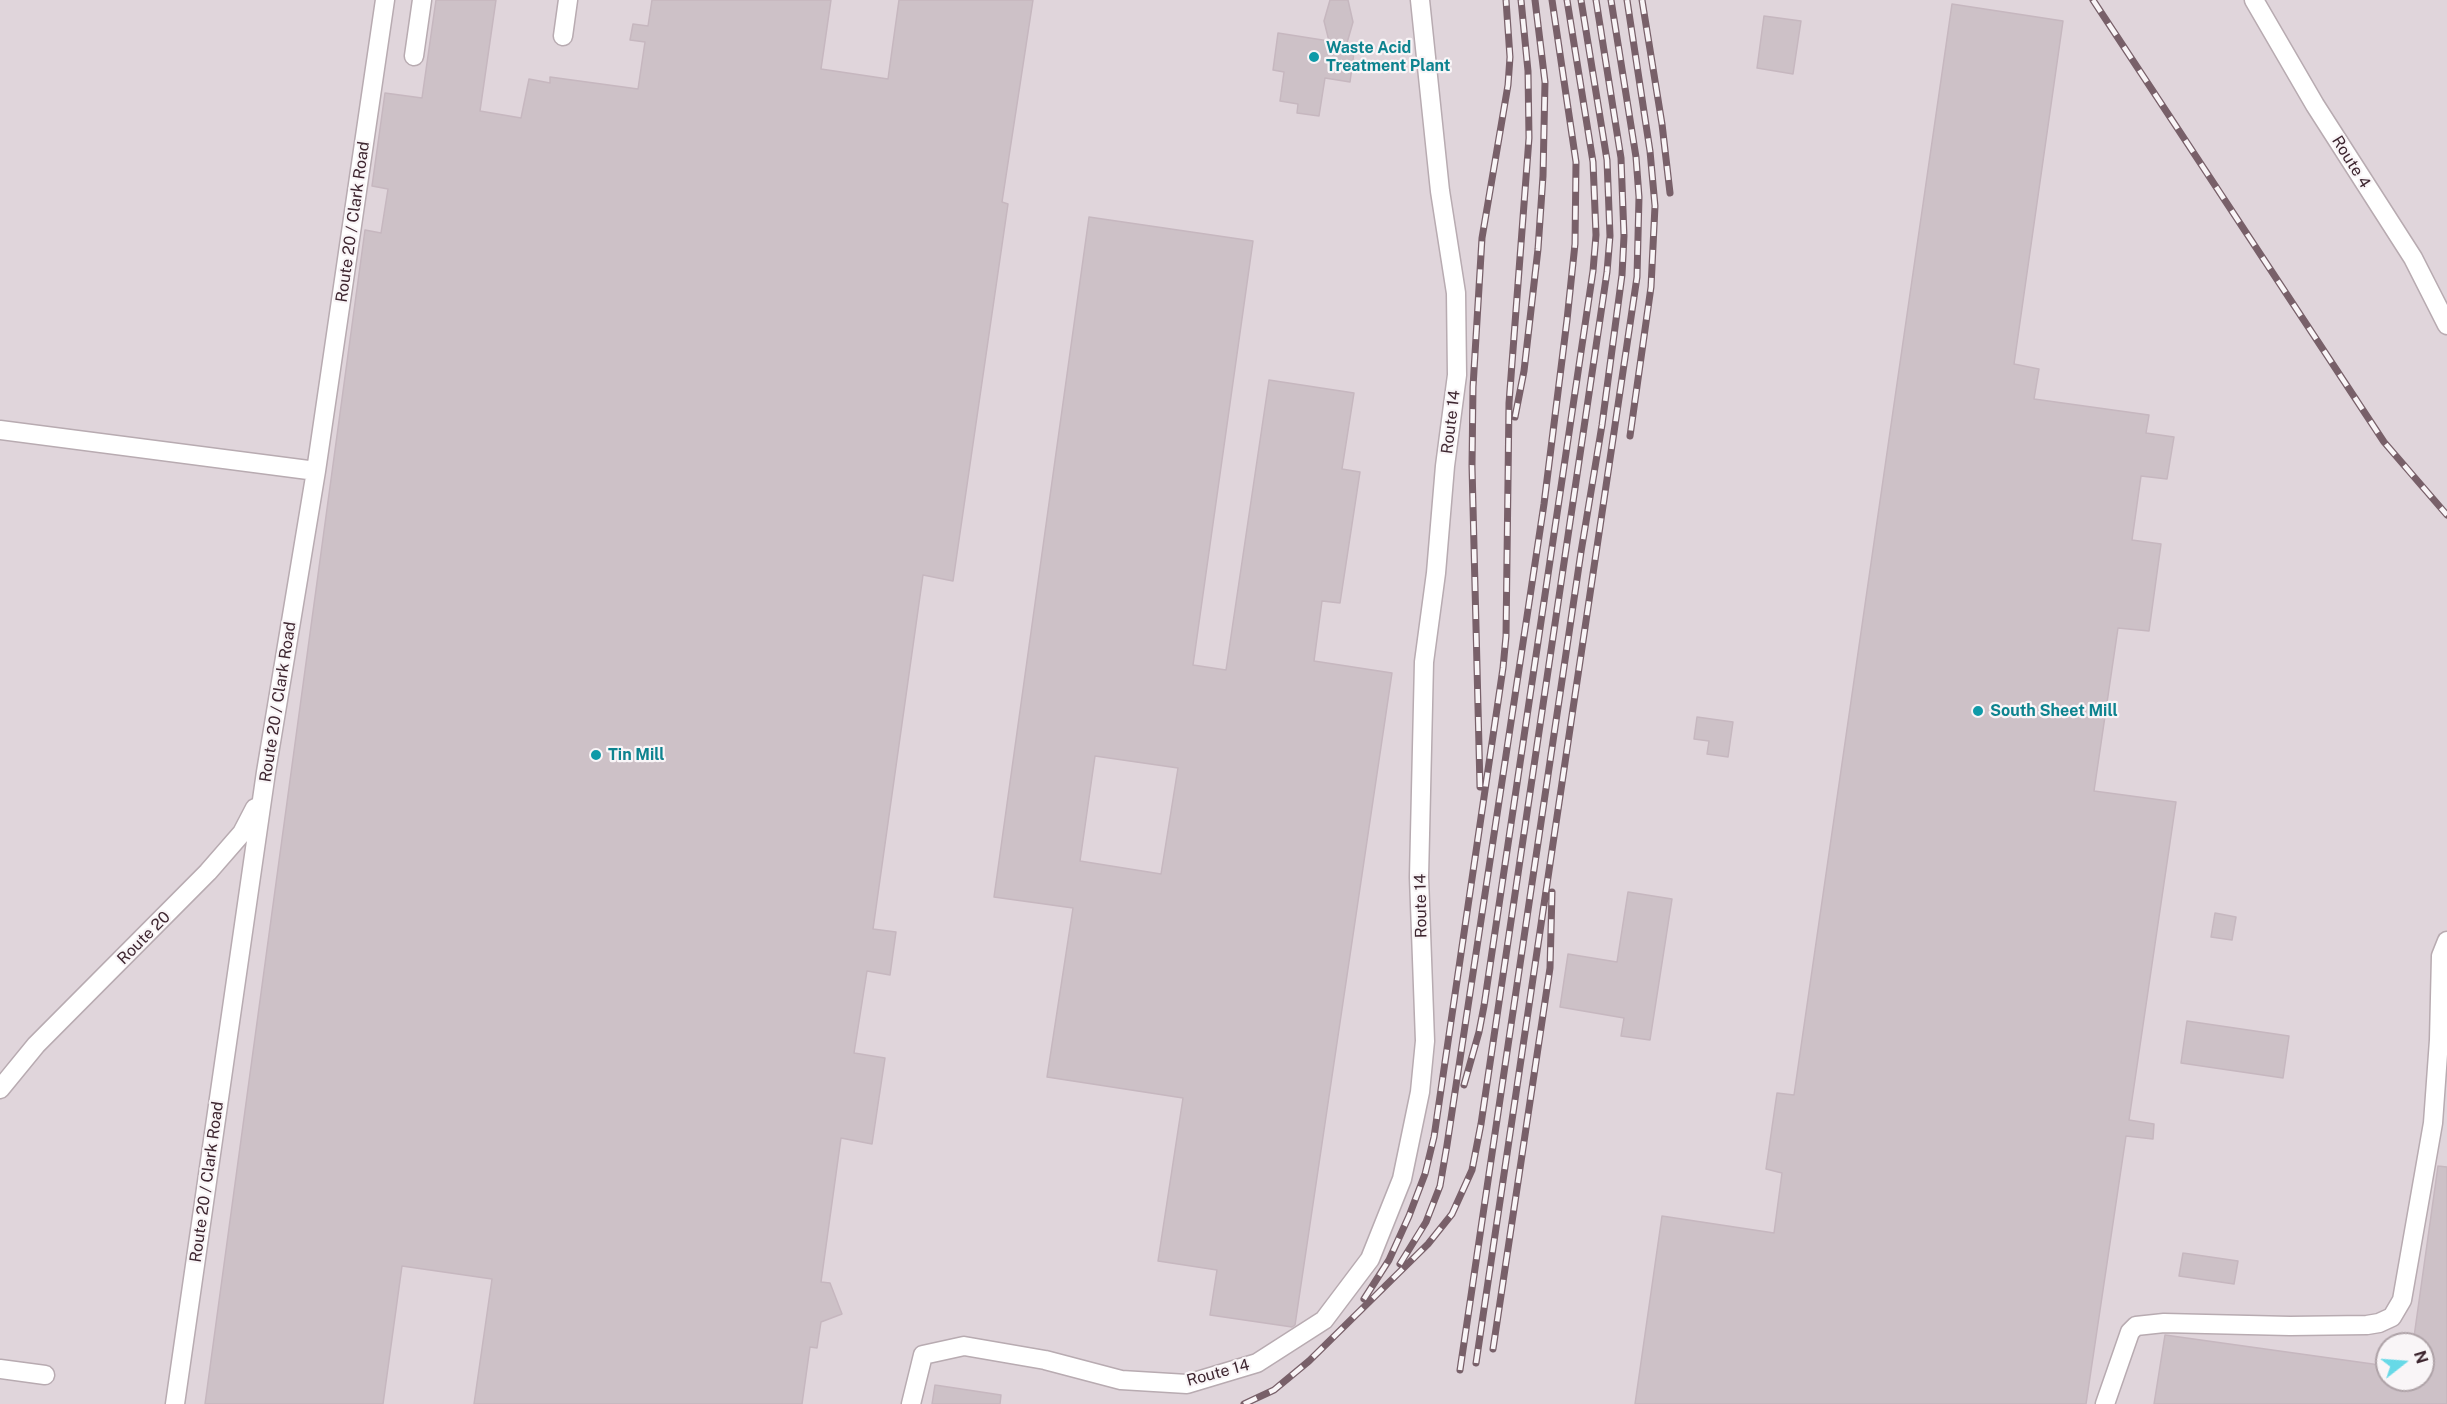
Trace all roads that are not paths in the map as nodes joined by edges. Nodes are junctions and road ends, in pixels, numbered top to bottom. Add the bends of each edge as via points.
1 (385, 0) edge
2 (422, 0) edge
3 (568, 0) edge
4 (1420, 0) edge
5 (2254, 0) edge
6 (563, 36) dead end
7 (414, 56) dead end
8 (2447, 325) edge
9 (0, 430) edge
10 (316, 471) junction
11 (266, 772) junction
12 (2447, 941) edge
13 (0, 1089) edge
14 (0, 1369) edge
15 (45, 1375) dead end
16 (175, 1404) edge
17 (911, 1404) edge
18 (2105, 1404) edge

1 - 10 street, Route 20 / Clark Road
2 - 7 street
3 - 6 street
4 - 17 street, Route 14 via 1436,159 1456,293 1457,375 1424,662 1419,877 1425,1041 1420,1092 1402,1179 1370,1259 1324,1320 1257,1363 1187,1384 1120,1380 1045,1360 964,1346 923,1355
5 - 8 street, Route 4 via 2315,105 2413,258
9 - 10 street
10 - 11 street, Route 20 / Clark Road
11 - 13 street, Route 20 via 255,809 232,845 36,1045
11 - 16 street, Route 20 / Clark Road
12 - 18 street via 2441,956 2433,1123 2402,1300 2392,1317 2367,1325 2136,1326 2130,1332
14 - 15 street

